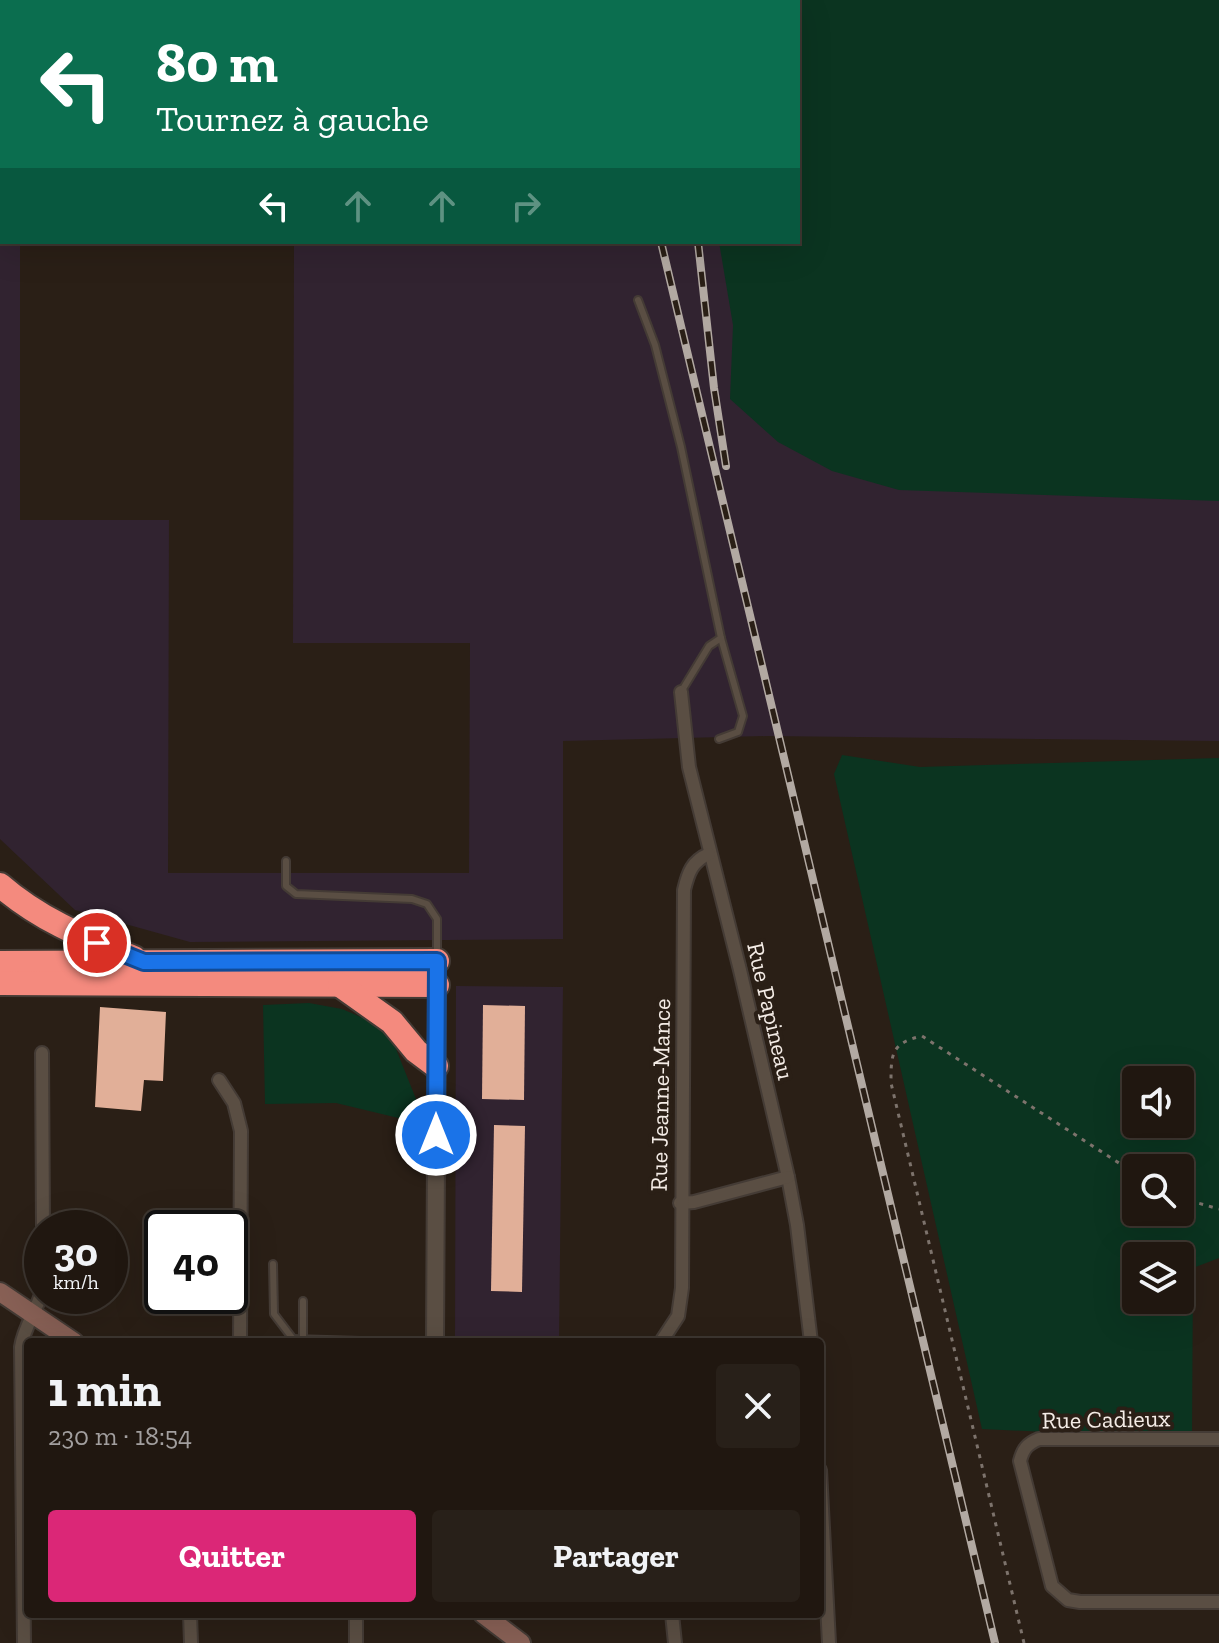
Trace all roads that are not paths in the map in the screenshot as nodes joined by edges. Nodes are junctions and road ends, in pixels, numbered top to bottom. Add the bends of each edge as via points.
1 (638, 300) dead end
2 (721, 638) junction
3 (681, 692) joint
4 (719, 739) dead end
5 (709, 854) junction
6 (286, 861) dead end
7 (0, 885) edge
8 (144, 962) junction
9 (0, 963) edge
10 (437, 973) junction
11 (0, 983) edge
12 (340, 985) junction
13 (42, 1053) dead end
14 (436, 1066) junction
15 (219, 1080) dead end
16 (788, 1177) junction
17 (680, 1203) junction
18 (43, 1210) edge
19 (273, 1264) dead end
20 (0, 1292) edge
21 (303, 1301) dead end
22 (24, 1308) edge
23 (33, 1314) joint
24 (68, 1338) edge
25 (240, 1338) edge
26 (291, 1338) edge
27 (303, 1338) edge
28 (435, 1338) edge
29 (664, 1338) edge
30 (811, 1338) edge
31 (1219, 1439) edge
32 (824, 1547) edge
33 (1219, 1602) edge
34 (190, 1618) edge
35 (356, 1618) edge
36 (488, 1618) edge
37 (672, 1618) edge
38 (24, 1643) edge
39 (191, 1643) edge
40 (356, 1643) edge
41 (521, 1643) edge
42 (675, 1643) edge
43 (829, 1643) edge

1 - 2 lane via 681,447
2 - 3 lane via 709,646
2 - 4 lane via 743,716 738,732
3 - 5 street, Rue Papineau via 689,767
5 - 16 street, Rue Papineau
5 - 17 street, Rue Jeanne-Mance via 691,868 684,890
6 - 10 lane via 286,886 296,894 427,904 437,919
7 - 8 highway via 60,926
8 - 9 highway
8 - 10 highway
10 - 12 highway
10 - 14 street
11 - 12 highway
12 - 14 highway via 392,1022
13 - 18 street
14 - 28 street
15 - 25 street via 234,1103 241,1131
16 - 17 street
16 - 30 street, Rue Papineau
17 - 29 street, Rue Jeanne-Mance via 680,1304
19 - 26 lane via 274,1314
20 - 22 main road
21 - 27 lane
23 - 24 main road
23 - 38 street via 21,1347
31 - 33 street, Rue Cadieux via 1048,1438 1029,1443 1020,1461 1047,1575 1068,1600
32 - 43 street
34 - 39 street
35 - 40 street
36 - 41 main road
37 - 42 street

